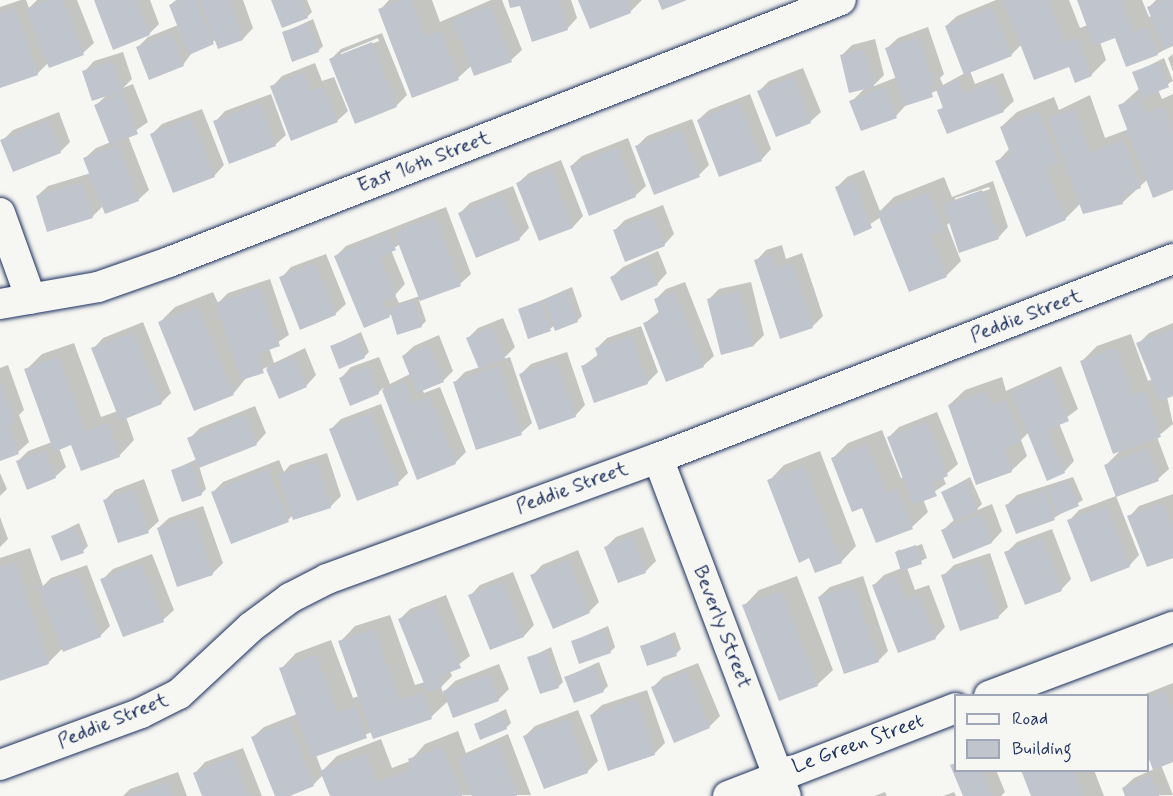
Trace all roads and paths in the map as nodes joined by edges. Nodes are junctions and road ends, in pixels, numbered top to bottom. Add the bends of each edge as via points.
1 (841, 0) edge
2 (0, 213) edge
3 (1173, 259) edge
4 (31, 299) junction
5 (0, 304) edge
6 (657, 458) junction
7 (1173, 627) edge
8 (994, 694) edge
9 (954, 709) edge
10 (0, 765) edge
11 (782, 785) edge
12 (728, 796) edge

1 - 4 street, East 16th Street via 169,262 98,287
2 - 4 street
3 - 6 street, Peddie Street
4 - 5 street, East 16th Street
6 - 10 street, Peddie Street via 327,579 290,598 251,627 179,694 141,713
6 - 11 street, Beverly Street
7 - 8 street
9 - 11 street, Le Green Street
11 - 12 street, Le Green Street

